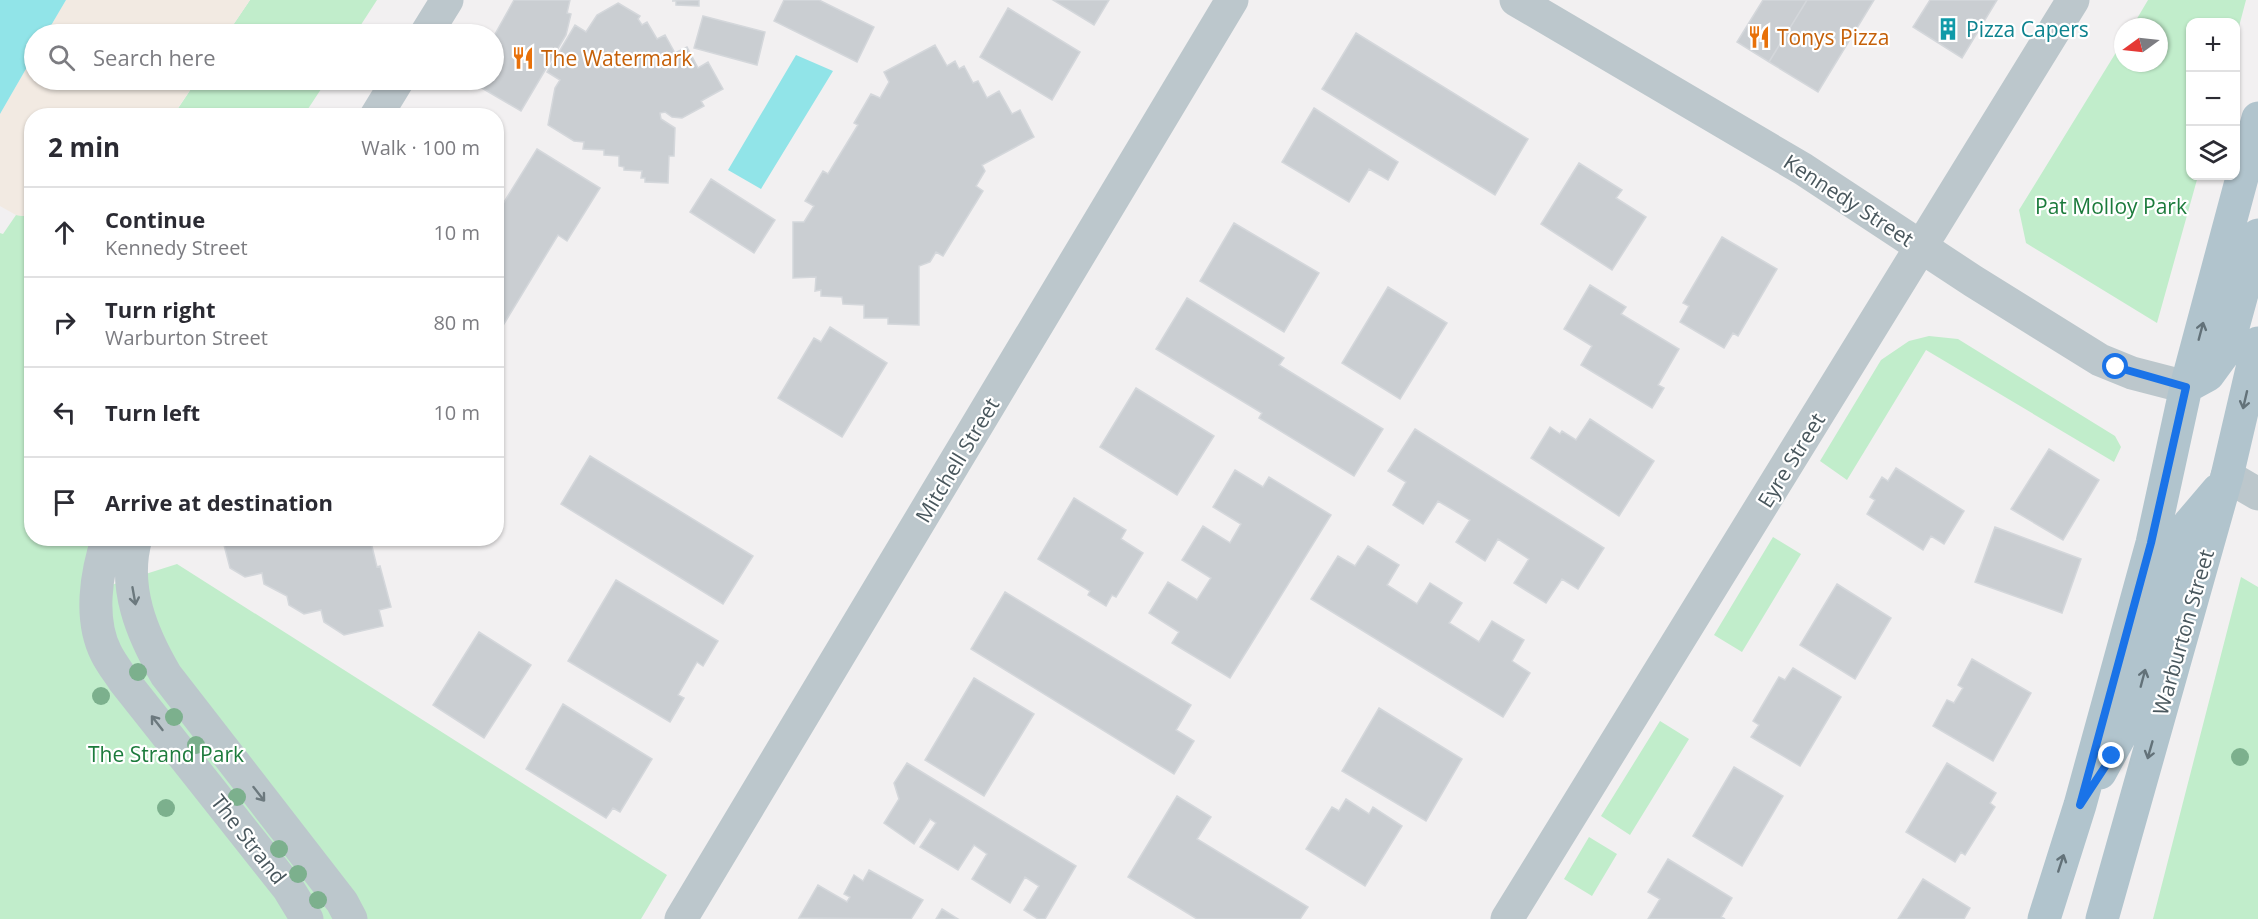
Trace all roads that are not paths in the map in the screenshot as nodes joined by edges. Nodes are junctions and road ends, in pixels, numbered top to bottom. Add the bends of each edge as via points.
1 (447, 0) edge
2 (1232, 0) edge
3 (1516, 0) edge
4 (2073, 0) edge
5 (432, 24) edge
6 (392, 90) edge
7 (381, 108) edge
8 (2258, 118) edge
9 (2258, 235) edge
10 (1922, 247) junction
11 (2258, 343) edge
12 (2186, 387) junction
13 (2227, 476) junction
14 (2258, 494) edge
15 (106, 546) edge
16 (135, 546) edge
17 (2080, 805) junction
18 (307, 919) edge
19 (351, 919) edge
20 (681, 919) edge
21 (1507, 919) edge
22 (2044, 919) edge
23 (2102, 919) edge

1 - 5 street
2 - 20 street, Mitchell Street
3 - 10 street, Kennedy Street via 1803,169
4 - 10 street, Eyre Street
6 - 7 street
12 -> 8 main road
9 - 12 main road via 2227,350 2208,375
10 - 12 street, Kennedy Street via 2100,360
10 - 21 street, Eyre Street
11 -> 13 main road, Warburton Street
12 - 17 main road via 2151,543
13 - 14 street
17 -> 13 main road via 2112,756 2134,710 2180,540
13 -> 23 main road, Warburton Street
18 -> 15 street, The Strand via 288,888 124,681 105,651 97,621 97,582
16 -> 19 street, The Strand via 132,582 147,643 166,675 342,902
22 -> 17 main road

